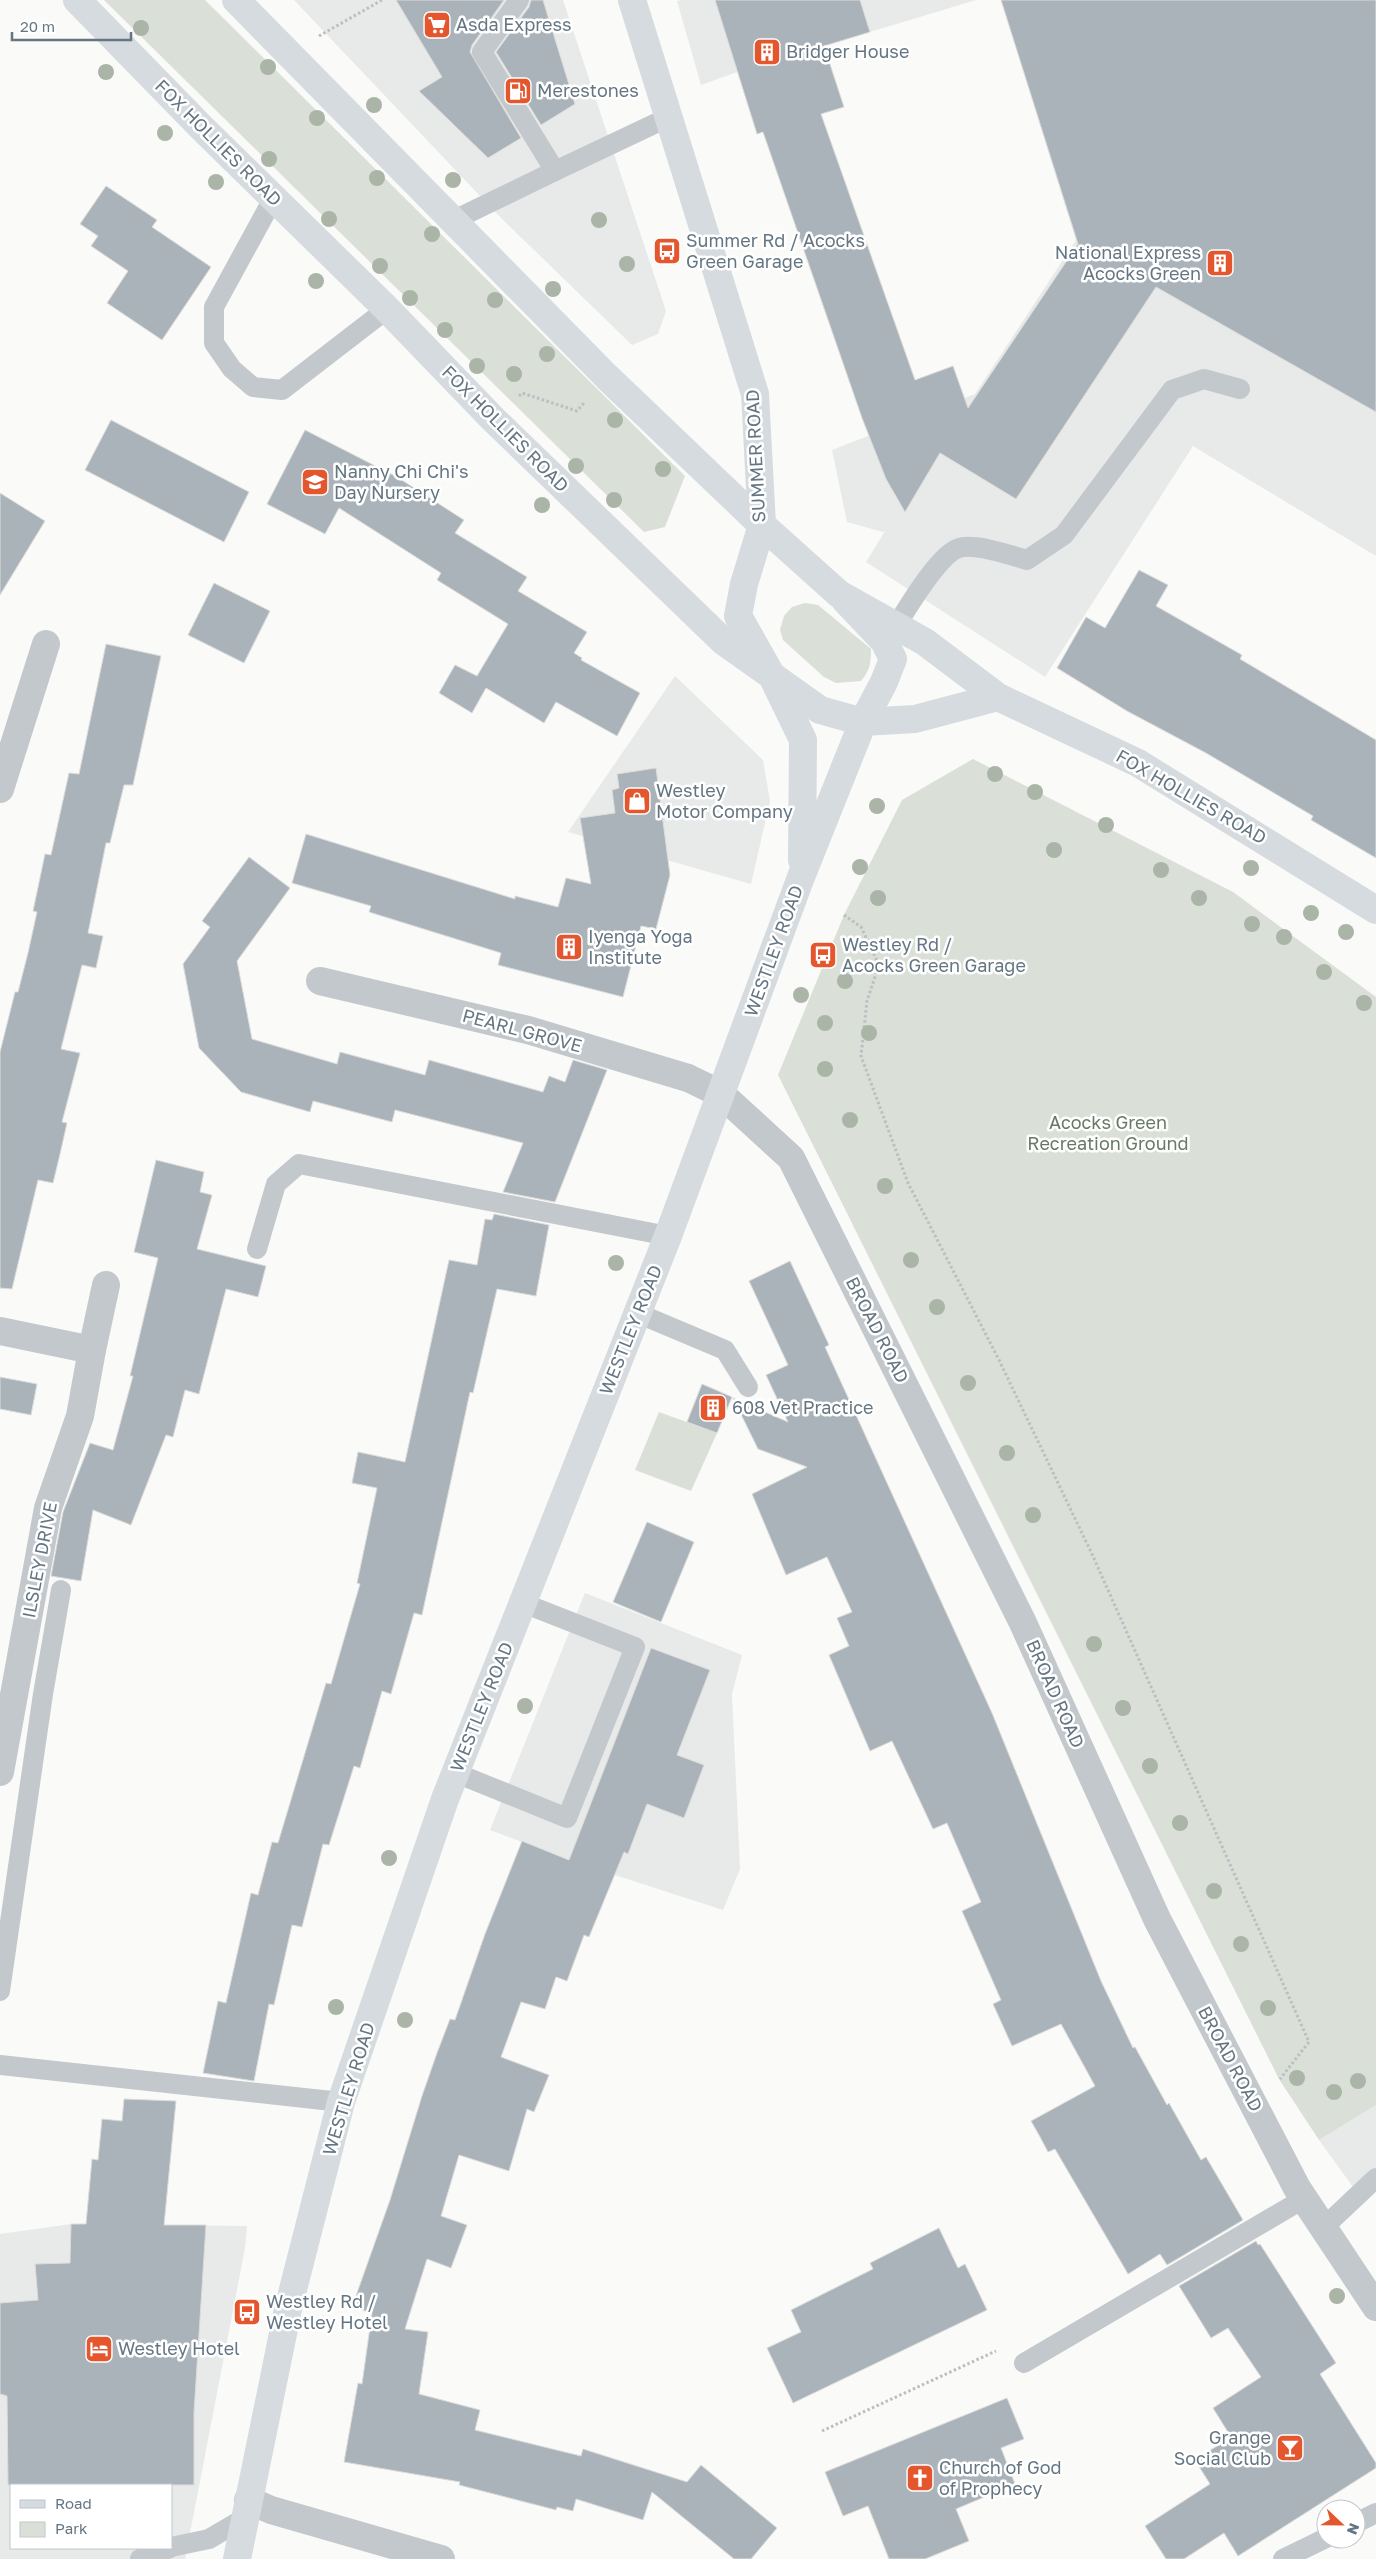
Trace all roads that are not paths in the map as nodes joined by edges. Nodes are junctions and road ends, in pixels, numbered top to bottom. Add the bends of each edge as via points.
1 (77, 0) edge
2 (236, 0) edge
3 (520, 0) edge
4 (632, 0) edge
5 (669, 117) junction
6 (555, 171) junction
7 (273, 199) junction
8 (452, 221) junction
9 (388, 309) junction
10 (1240, 389) dead end
11 (762, 525) junction
12 (839, 594) junction
13 (896, 626) junction
14 (46, 644) dead end
15 (773, 678) junction
16 (998, 698) junction
17 (863, 722) junction
18 (0, 789) edge
19 (801, 877) junction
20 (1376, 910) edge
21 (320, 981) dead end
22 (721, 1094) junction
23 (668, 1236) junction
24 (257, 1249) dead end
25 (106, 1285) dead end
26 (637, 1313) junction
27 (0, 1331) edge
28 (92, 1350) junction
29 (748, 1387) dead end
30 (62, 1590) dead end
31 (523, 1602) junction
32 (0, 1772) edge
33 (456, 1774) junction
34 (0, 1991) edge
35 (0, 2065) edge
36 (341, 2102) junction
37 (1376, 2178) edge
38 (1305, 2198) junction
39 (1324, 2227) junction
40 (1376, 2307) edge
41 (1024, 2363) dead end
42 (247, 2509) junction
43 (1316, 2543) edge
44 (172, 2548) edge
45 (168, 2549) edge
46 (242, 2558) edge
47 (140, 2559) edge
48 (440, 2559) edge
49 (1283, 2559) edge

1 - 7 main road, FOX HOLLIES ROAD
2 - 8 main road, FOX HOLLIES ROAD
3 - 6 lane via 482,52
4 - 5 main road, SUMMER ROAD
5 - 6 lane
5 - 11 main road, SUMMER ROAD via 755,394
6 - 8 lane
7 - 9 main road, FOX HOLLIES ROAD
7 - 9 lane via 214,307 214,343 232,369 253,387 282,390
8 - 11 main road, FOX HOLLIES ROAD via 607,377
9 - 15 main road, FOX HOLLIES ROAD via 493,419 722,641
10 - 13 lane via 1204,380 1172,390 1064,535 1027,560 988,549 959,548 940,562
11 - 12 main road, FOX HOLLIES ROAD
11 - 15 main road, SUMMER ROAD via 738,616
12 - 13 main road, FOX HOLLIES ROAD
12 - 17 main road, WESTLEY ROAD via 884,641 892,658 884,682
13 - 16 main road, FOX HOLLIES ROAD via 925,642
14 - 18 street
15 - 17 main road, FOX HOLLIES ROAD via 820,710
15 - 19 main road, WESTLEY ROAD via 803,740
16 - 17 main road, FOX HOLLIES ROAD via 915,719
16 - 20 main road, FOX HOLLIES ROAD via 1138,763
17 - 19 main road, WESTLEY ROAD
19 - 22 main road, WESTLEY ROAD
21 - 22 street, PEARL GROVE via 528,1030 688,1078
22 - 23 main road, WESTLEY ROAD
22 - 38 street, BROAD ROAD via 791,1158 1023,1623 1157,1919
23 - 24 lane via 299,1164 276,1184
23 - 26 main road, WESTLEY ROAD
25 - 28 street, ILSLEY DRIVE
26 - 29 lane via 726,1350
26 - 31 main road, WESTLEY ROAD
27 - 28 street
28 - 32 street, ILSLEY DRIVE via 80,1416 48,1508
30 - 34 lane via 43,1694
31 - 33 main road, WESTLEY ROAD
31 - 33 lane via 635,1647 567,1818
33 - 36 main road, WESTLEY ROAD
35 - 36 lane
36 - 42 main road, WESTLEY ROAD via 288,2309
37 - 39 lane
38 - 39 street, BROAD ROAD
38 - 41 lane
39 - 40 street, BROAD ROAD
42 - 44 lane via 209,2539
42 - 46 main road, WESTLEY ROAD
42 - 48 street via 270,2510
43 - 49 lane
45 - 47 lane

